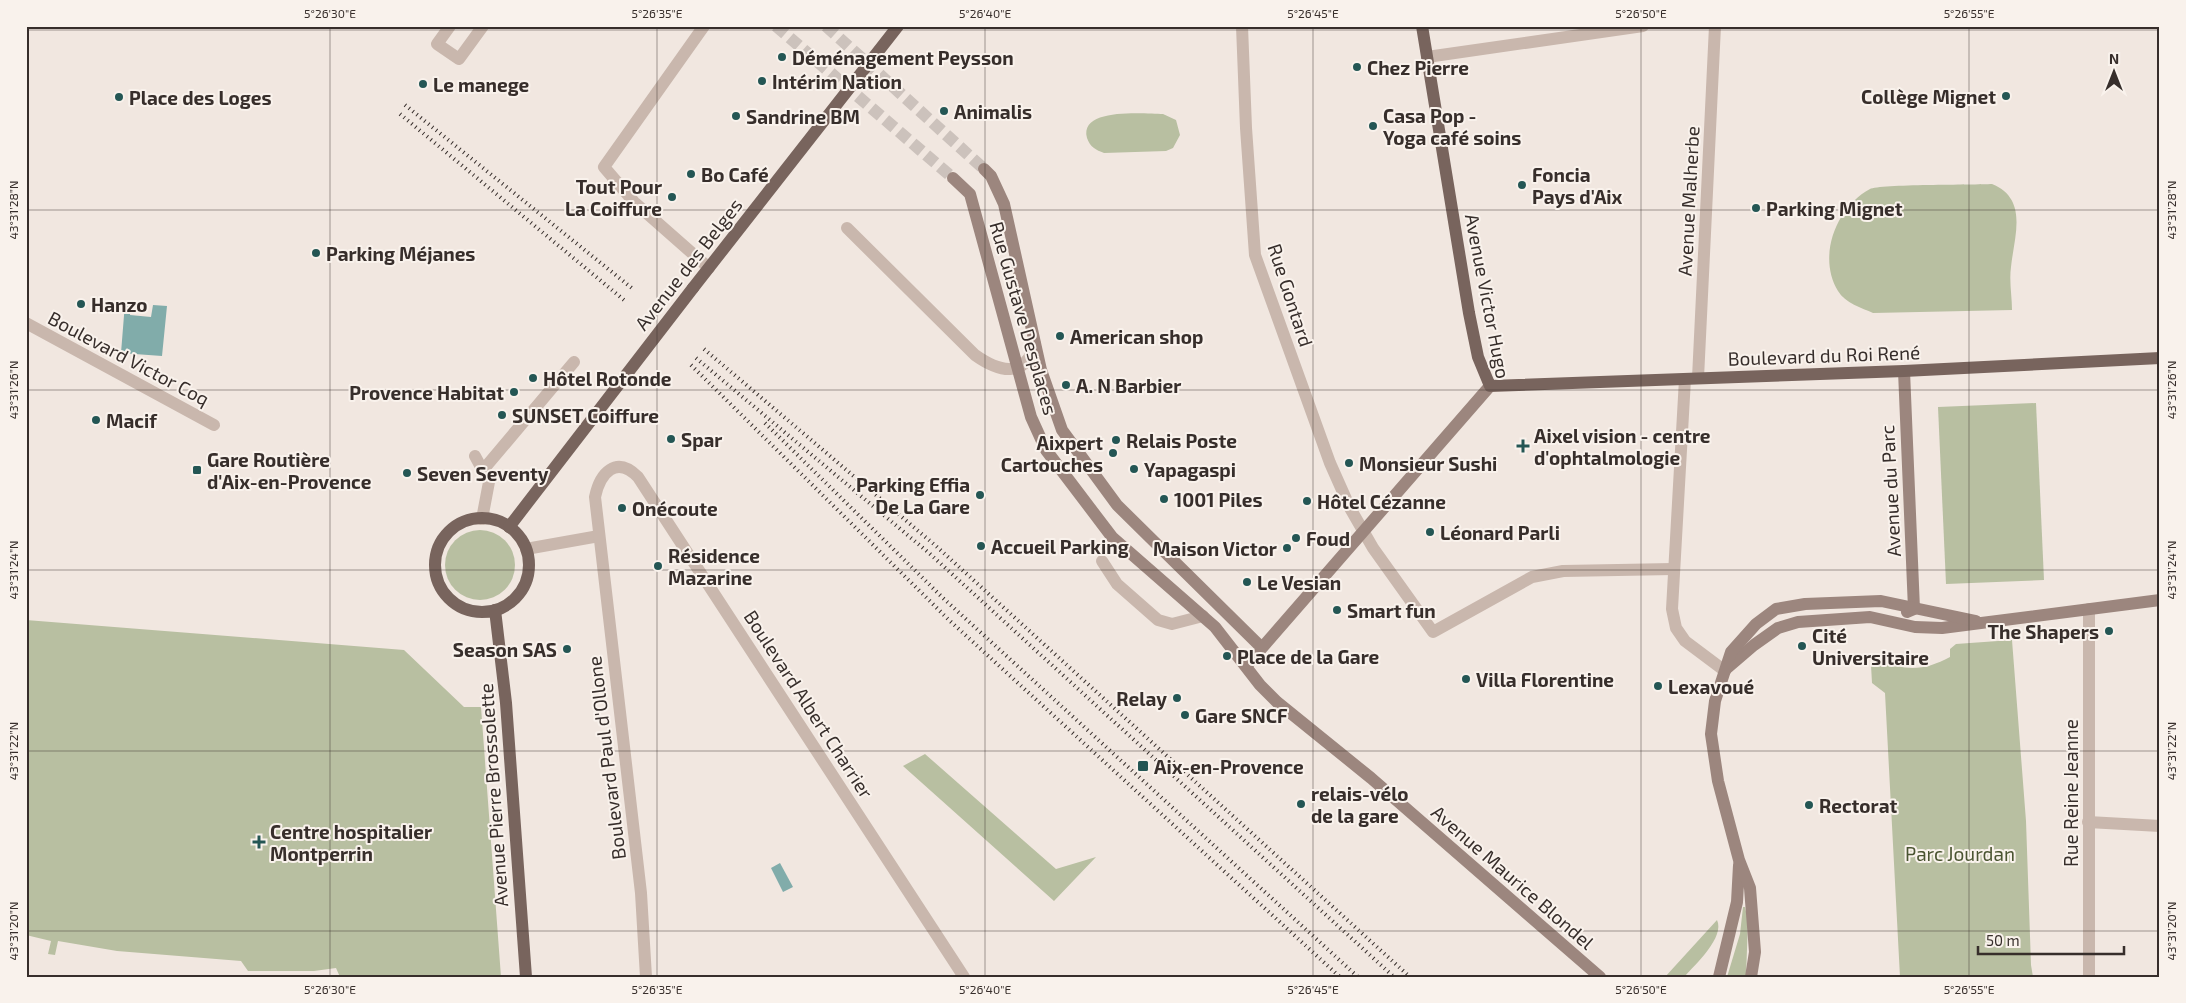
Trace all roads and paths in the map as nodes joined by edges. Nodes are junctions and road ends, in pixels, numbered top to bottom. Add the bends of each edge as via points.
1 (450, 26) edge
2 (483, 26) edge
3 (704, 26) edge
4 (898, 26) edge
5 (1242, 26) edge
6 (1422, 26) edge
7 (1643, 26) edge
8 (1715, 26) edge
9 (1427, 57) junction
10 (984, 169) tunnel mouth
11 (953, 178) tunnel mouth
12 (846, 228) dead end
13 (709, 268) junction
14 (26, 323) edge
15 (1035, 344) junction
16 (2160, 358) edge
17 (574, 362) dead end
18 (1016, 368) junction
19 (1904, 371) junction
20 (1691, 378) junction
21 (1490, 386) junction
22 (214, 425) dead end
23 (474, 456) dead end
24 (483, 470) junction
25 (482, 519) junction
26 (508, 527) junction
27 (1362, 532) junction
28 (599, 536) junction
29 (526, 549) junction
30 (1102, 561) dead end
31 (1673, 569) junction
32 (2160, 600) edge
33 (2160, 605) edge
34 (1914, 609) junction
35 (2089, 609) junction
36 (495, 610) junction
37 (1203, 616) junction
38 (1890, 621) junction
39 (1976, 622) junction
40 (1262, 647) junction
41 (1247, 665) junction
42 (1724, 671) junction
43 (2088, 822) junction
44 (2160, 826) edge
45 (1739, 860) junction
46 (526, 977) edge
47 (646, 977) edge
48 (964, 977) edge
49 (1600, 977) edge
50 (1719, 977) edge
51 (1751, 977) edge
52 (2089, 977) edge

1 - 2 street via 437,44 459,59
3 - 13 street via 604,167 634,202
4 - 13 main road, Avenue des Belges
5 - 27 street, Rue Gontard via 1255,255 1330,464
6 - 9 main road, Avenue Victor Hugo
7 - 9 street
8 - 20 street, Avenue Malherbe via 1708,181
9 - 21 main road, Avenue Victor Hugo via 1469,313 1478,357
10 - 15 street, Rue Gustave Desplaces via 991,176 1004,204
11 - 18 street, Rue Gustave Desplaces via 970,194
12 - 18 street via 975,356 1000,369
13 - 26 main road, Avenue des Belges, bridge
14 - 22 street, Boulevard Victor Coq
15 - 18 street via 1025,364
15 - 40 street, Rue Gustave Desplaces via 1050,402 1062,430 1100,482 1118,505
16 - 19 main road, Boulevard du Roi René
17 - 24 street
18 - 37 street, Rue Gustave Desplaces via 1031,417 1051,457 1112,537
19 - 20 main road, Boulevard du Roi René
19 - 34 street, Avenue du Parc
20 - 21 main road, Boulevard du Roi René
20 - 31 street, Avenue Malherbe
21 - 27 street, Avenue Victor Hugo
23 - 24 street
24 - 25 street via 489,482
25 - 26 main road
25 - 36 main road via 464,522 449,532 439,546 435,567 442,590 452,602 465,610
26 - 29 main road
27 - 31 street, Rue Gontard via 1433,632 1532,577 1563,571
27 - 40 street, Avenue Victor Hugo
28 - 29 street
28 - 47 street, Boulevard Paul d'Ollone via 641,893
28 - 48 street, Boulevard Albert Charrier via 595,497 598,482 612,468 624,467 638,477
29 - 36 main road via 527,579 520,593 509,604
30 - 37 street via 1116,584 1158,620 1172,624
31 - 42 street, Avenue Malherbe via 1672,609 1676,628 1685,641
32 - 35 street
33 - 35 street
34 - 38 street
34 - 39 street
34 - 42 street via 1868,600 1805,604 1776,610 1744,636 1731,652
35 - 39 street
35 - 43 street, Rue Reine Jeanne
36 - 46 main road, Avenue Pierre Brossolette via 506,703
37 - 41 street, Rue Gustave Desplaces
38 - 39 street via 1915,627 1942,628
38 - 42 street via 1870,617 1835,619 1798,622 1778,628
40 - 41 street, Avenue Victor Hugo
41 - 49 street, Avenue Maurice Blondel via 1277,702 1363,771
42 - 45 street via 1715,701 1711,734 1718,781
43 - 44 street
43 - 52 street, Rue Reine Jeanne
45 - 50 street via 1737,902
45 - 51 street via 1750,888 1755,952

